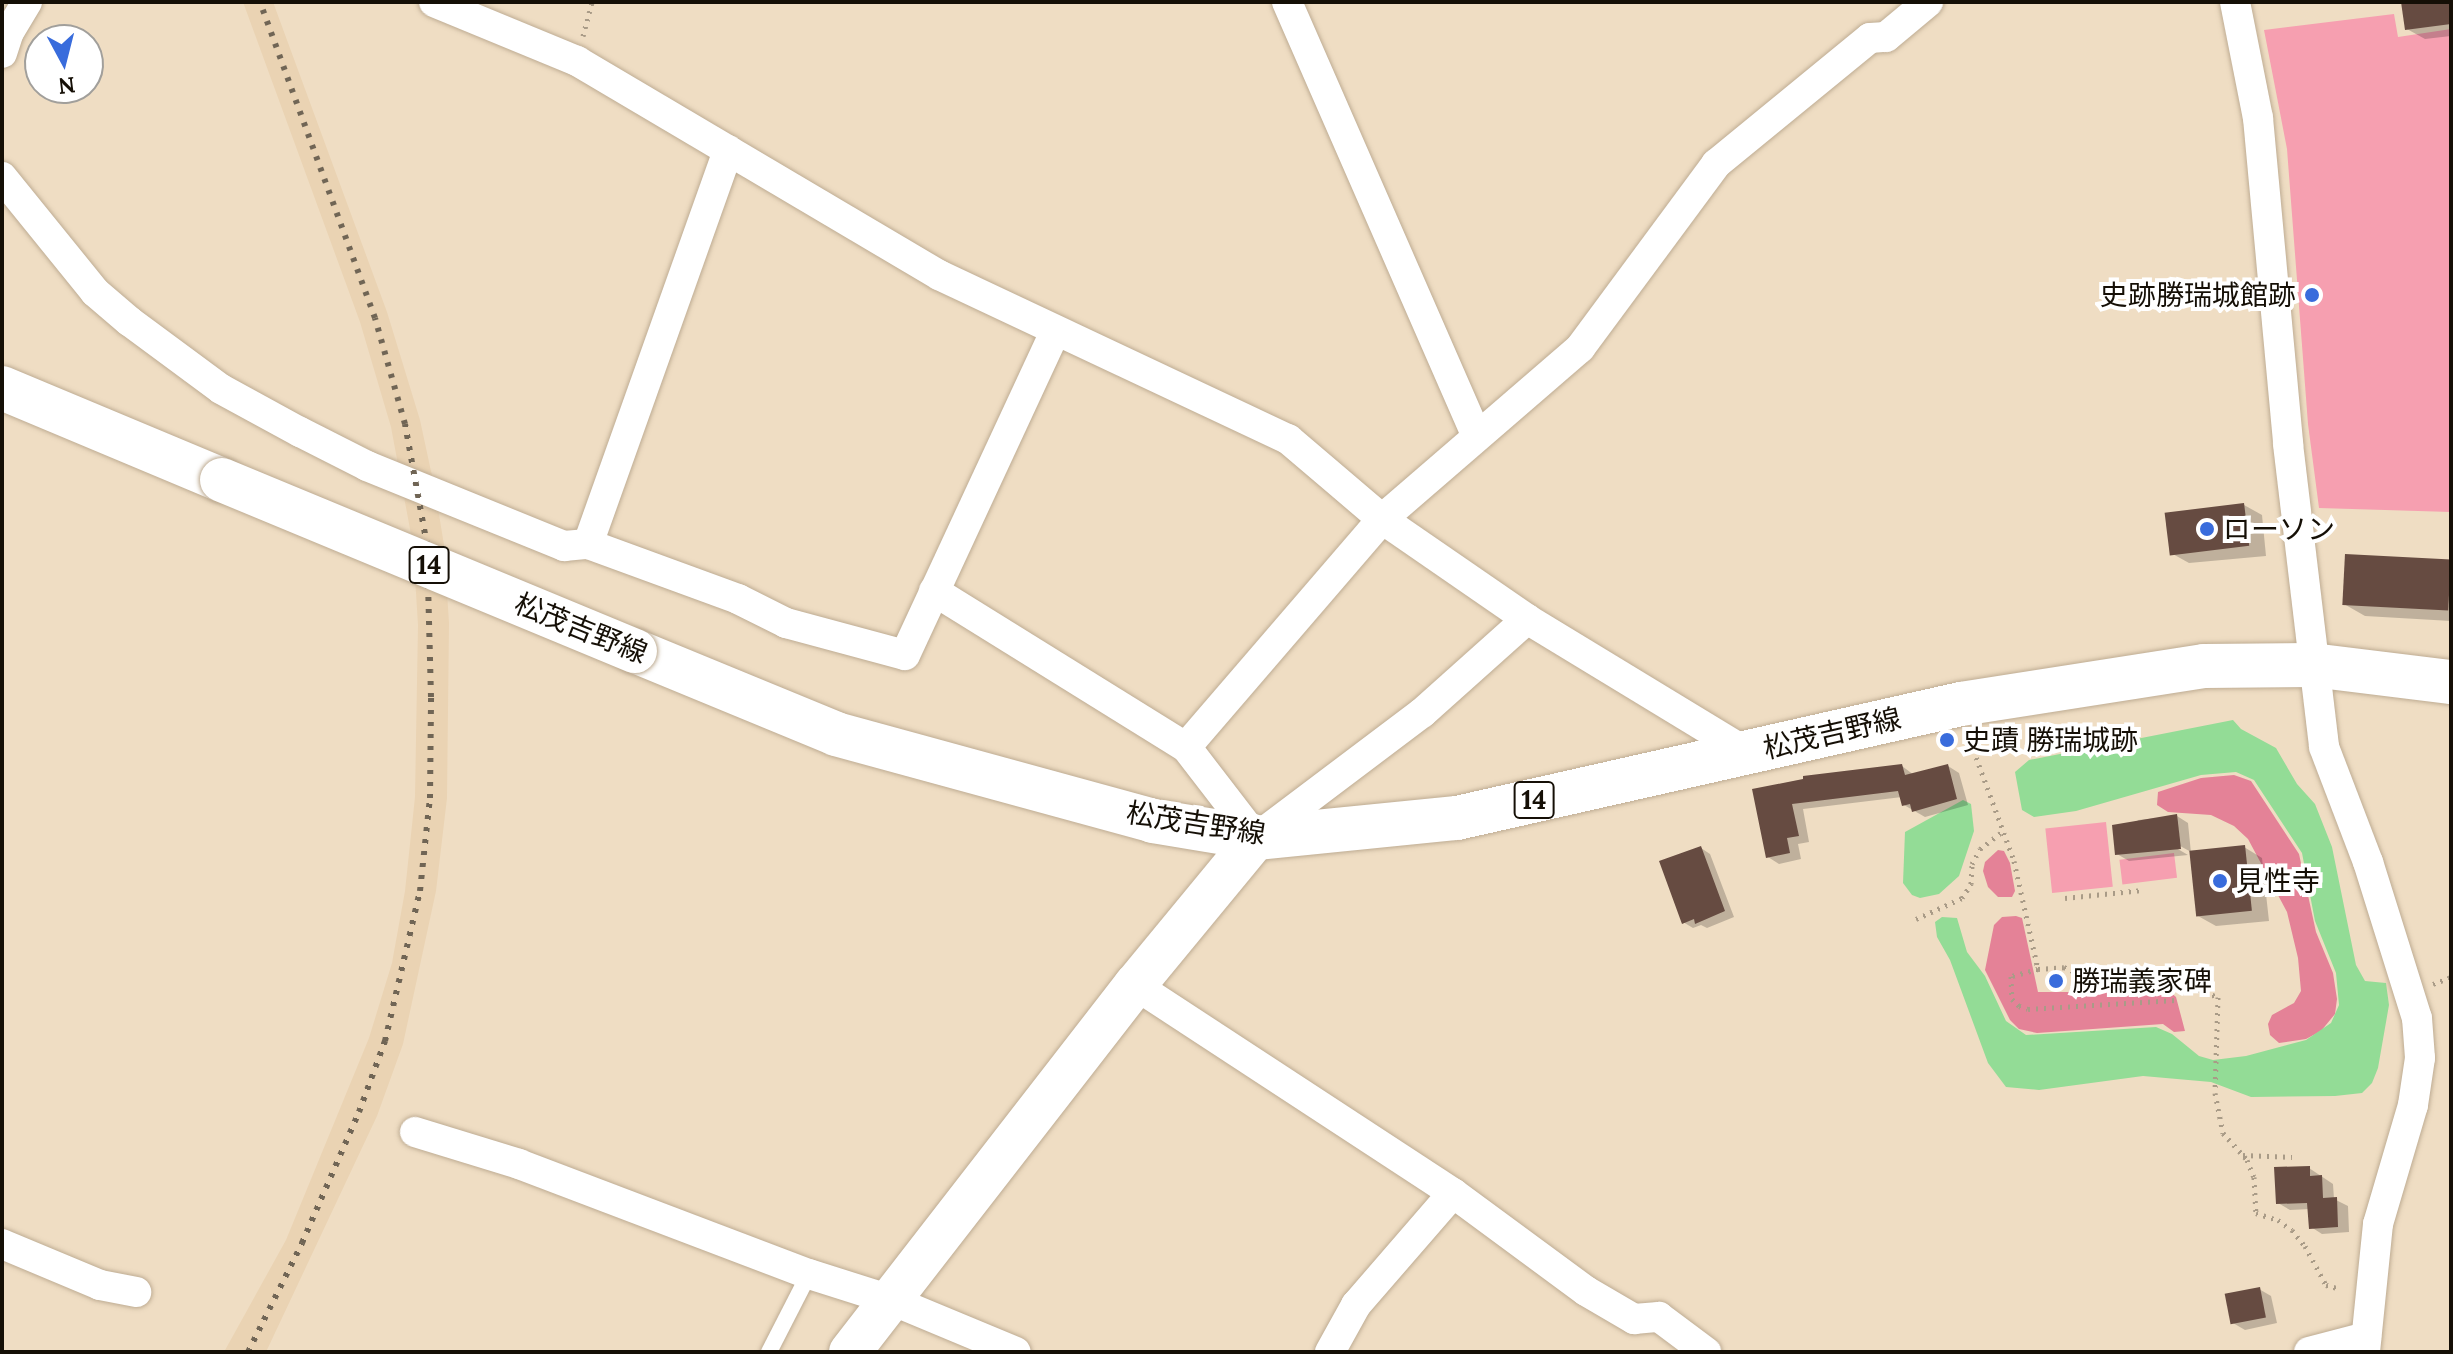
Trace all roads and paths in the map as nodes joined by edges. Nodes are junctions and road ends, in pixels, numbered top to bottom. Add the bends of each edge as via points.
1 (27, 2) edge
2 (434, 2) edge
3 (1287, 2) edge
4 (1928, 2) edge
5 (2235, 2) edge
6 (2, 53) edge
7 (728, 150) junction
8 (2, 177) edge
9 (1055, 332) junction
10 (2, 388) edge
11 (1477, 436) junction
12 (1382, 519) junction
13 (588, 544) junction
14 (934, 591) junction
15 (1527, 619) junction
16 (2312, 665) junction
17 (2451, 682) edge
18 (1951, 706) junction
19 (1186, 747) junction
20 (1746, 752) junction
21 (2003, 831) junction
22 (1256, 838) junction
23 (2143, 890) dead end
24 (2065, 898) dead end
25 (1916, 919) dead end
26 (2038, 969) junction
27 (1135, 985) junction
28 (2176, 1000) dead end
29 (415, 1132) dead end
30 (2243, 1155) junction
31 (2292, 1157) dead end
32 (1453, 1193) junction
33 (2, 1244) edge
34 (809, 1274) junction
35 (2337, 1288) dead end
36 (136, 1292) dead end
37 (891, 1300) junction
38 (2366, 1344) edge
39 (769, 1352) edge
40 (850, 1352) edge
41 (1016, 1352) edge
42 (1330, 1352) edge
43 (1706, 1352) edge
44 (2309, 1352) edge

1 - 6 street
2 - 7 street via 577,61
3 - 11 street
4 - 11 street via 1886,37 1870,38 1716,164 1580,348
5 - 16 street via 2261,146
7 - 9 street via 939,275
7 - 13 street
8 - 13 street via 95,292 221,389 367,466 564,546
9 - 12 street via 1288,439
9 - 14 street
10 - 22 main road, 松茂吉野線 / 14, bridge via 836,734 1153,821
11 - 12 street
12 - 15 street
12 - 19 street
13 - 14 street via 738,599 786,623 905,655
14 - 19 street
15 - 20 street
15 - 22 street via 1422,713
16 - 17 main road, 松茂吉野線 / 14
16 - 18 main road, 松茂吉野線 / 14 via 2204,666
16 - 38 street via 2324,747 2368,862 2417,1018 2420,1058 2413,1105 2378,1224
18 - 20 main road, 松茂吉野線 / 14
18 - 21 path via 1974,744
19 - 22 street
20 - 22 main road, 松茂吉野線 / 14 via 1457,818
21 - 25 path via 1980,849 1962,898
21 - 26 path
22 - 27 street
23 - 24 path
26 - 28 path via 2011,976 2012,999 2019,1006
26 - 30 path via 2064,967 2090,979 2175,981 2218,997 2215,1093 2223,1133
27 - 32 street
27 - 37 street
29 - 34 street via 519,1164
30 - 31 path
30 - 35 path via 2254,1177 2256,1213 2292,1230 2326,1285
32 - 42 street via 1356,1305
32 - 43 street via 1586,1291 1634,1319 1659,1317
33 - 36 street via 100,1285
34 - 37 street
34 - 39 lane
37 - 40 street
37 - 41 street
38 - 44 street

